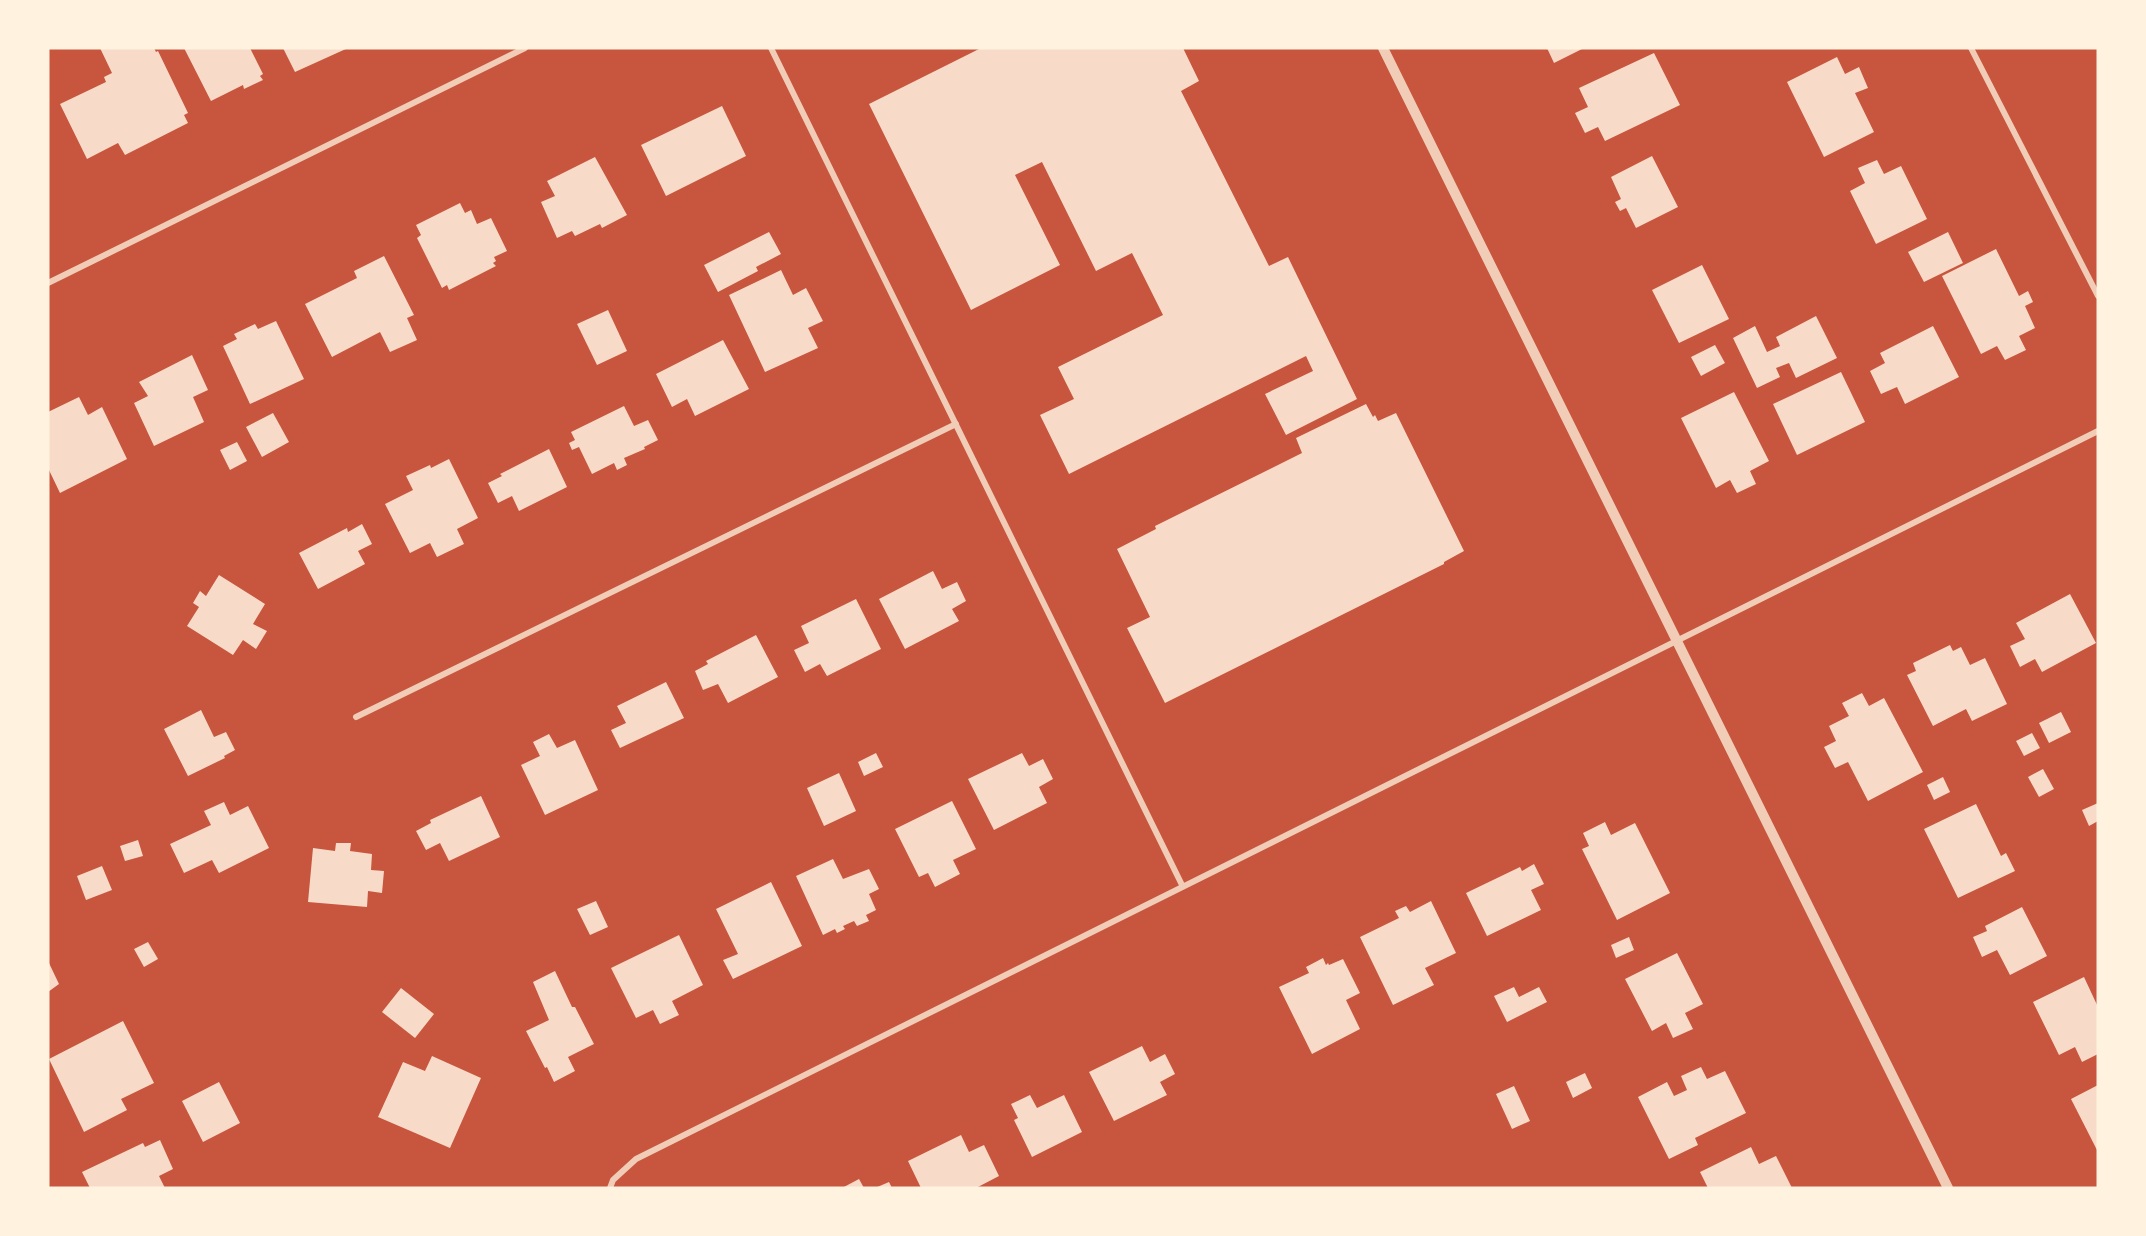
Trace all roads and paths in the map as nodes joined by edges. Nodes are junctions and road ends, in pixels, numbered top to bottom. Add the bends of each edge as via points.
1 (525, 48) edge
2 (771, 48) edge
3 (1383, 48) edge
4 (1971, 48) edge
5 (48, 284) edge
6 (2098, 296) edge
7 (956, 424) junction
8 (2098, 431) edge
9 (1676, 640) junction
10 (356, 717) dead end
11 (1182, 885) junction
12 (610, 1188) edge
13 (1948, 1188) edge

1 - 5 street
2 - 7 street
3 - 9 street
4 - 6 street
7 - 10 street
7 - 11 street
8 - 9 street
9 - 11 street
9 - 13 street
11 - 12 street via 636,1159 613,1180

